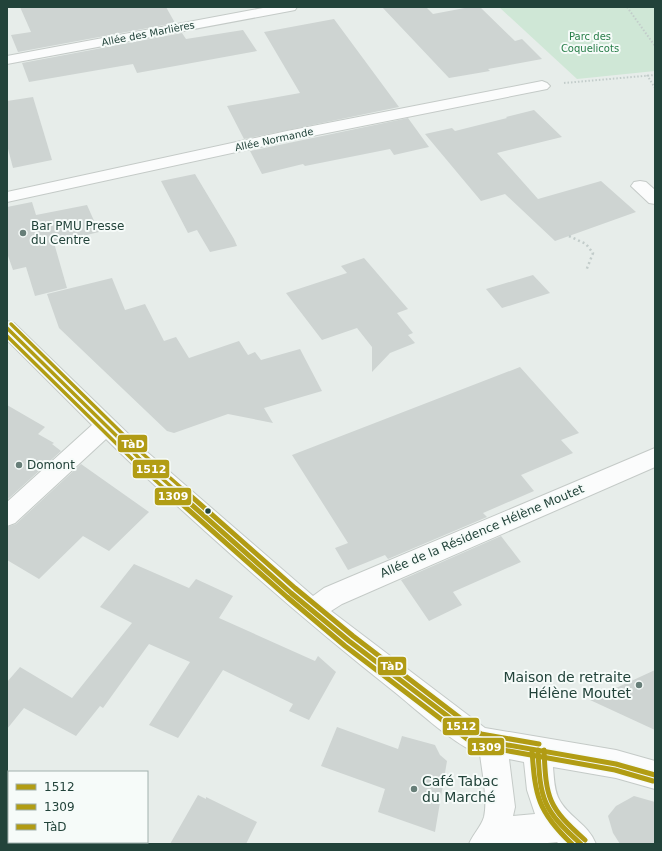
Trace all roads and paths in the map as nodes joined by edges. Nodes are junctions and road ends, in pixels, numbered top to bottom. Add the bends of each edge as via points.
1 (290, 7) edge
2 (627, 7) edge
3 (655, 46) edge
4 (7, 60) edge
5 (647, 75) junction
6 (655, 75) edge
7 (542, 86) joint
8 (655, 88) edge
9 (640, 186) dead end
10 (7, 197) edge
11 (655, 199) edge
12 (569, 236) dead end
13 (586, 271) dead end
14 (7, 328) edge
15 (106, 426) junction
16 (655, 457) edge
17 (7, 516) edge
18 (312, 610) junction
19 (493, 742) junction
20 (538, 750) junction
21 (655, 775) edge
22 (572, 836) edge
23 (487, 841) edge

1 - 4 street, Allée des Marlières
2 - 3 path
5 - 6 path
5 - 7 path
5 - 8 path
7 - 10 street, Allée Normande via 287,136
9 - 11 street
12 - 13 path via 586,244 593,253
14 - 15 street
15 - 17 street
15 - 18 street via 154,472
16 - 18 street, Allée de la Résidence Hélène Moutet via 333,596
18 - 19 street via 450,719 479,740
19 - 20 street
19 - 23 street via 500,807 498,820
20 - 21 street via 616,764
20 - 22 street via 540,780 548,810
22 - 23 street via 514,831

